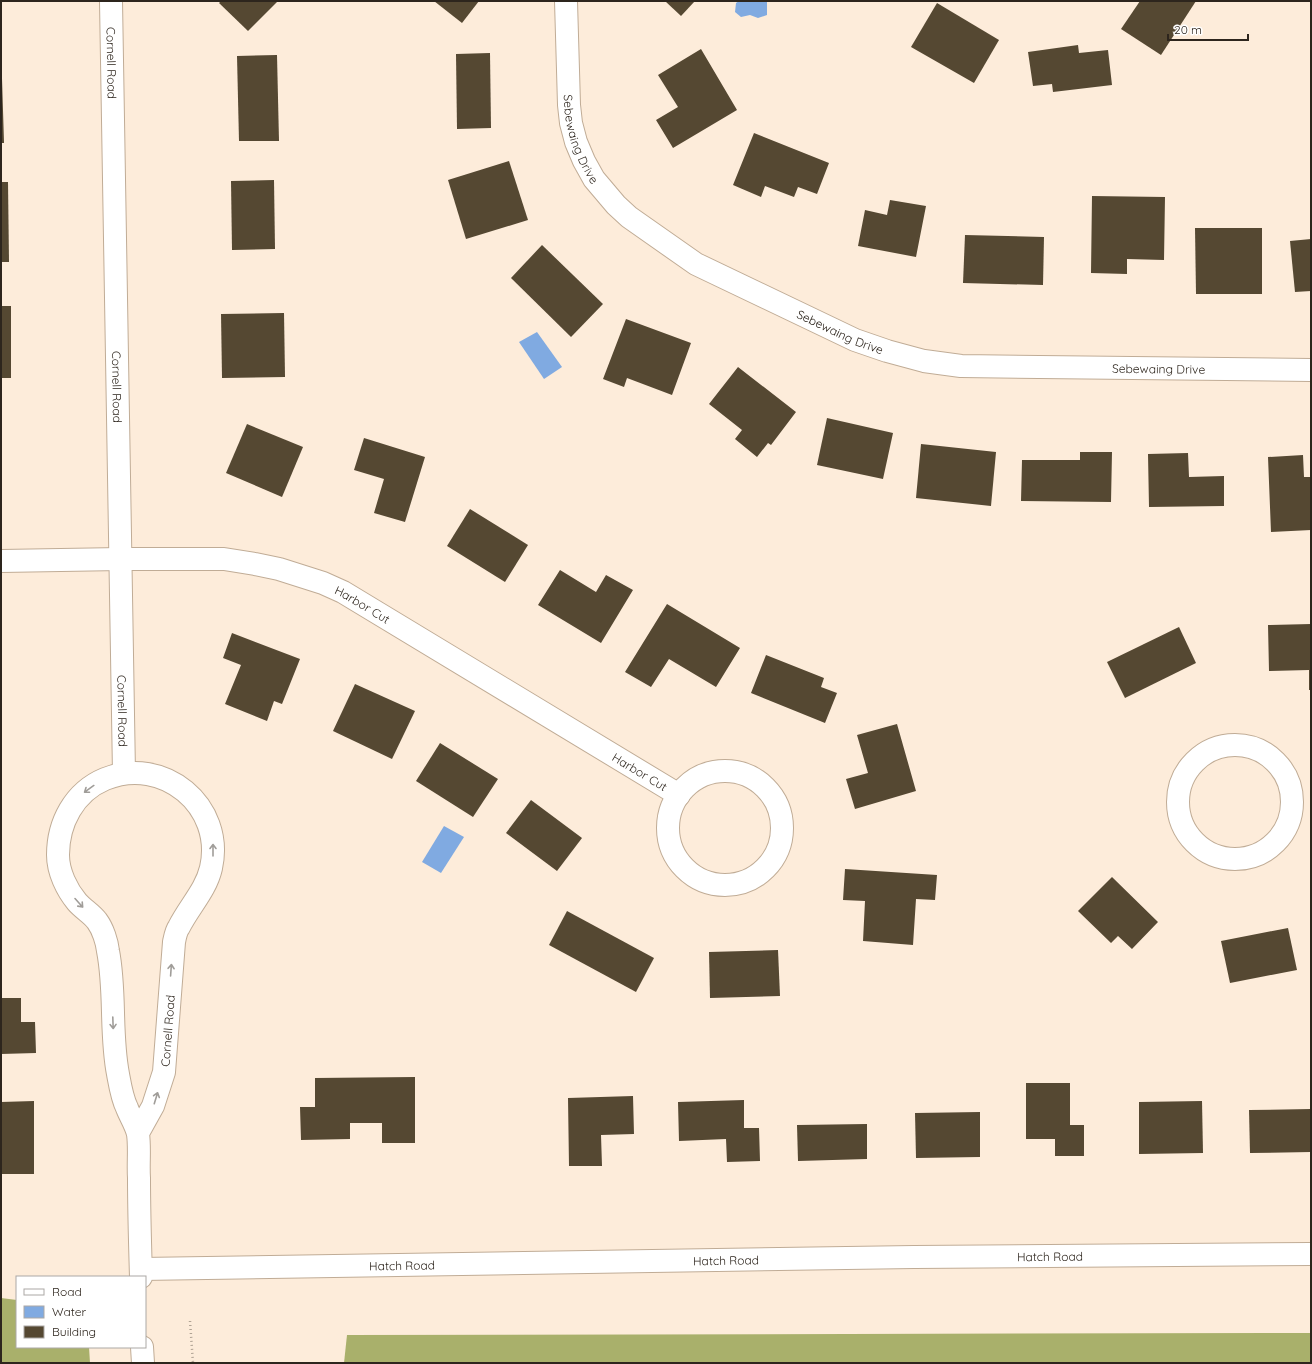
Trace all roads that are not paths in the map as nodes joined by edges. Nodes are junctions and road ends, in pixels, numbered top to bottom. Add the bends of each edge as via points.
1 (111, 1) edge
2 (566, 1) edge
3 (1311, 370) edge
4 (121, 559) junction
5 (1, 561) edge
6 (124, 773) junction
7 (679, 795) junction
8 (1302, 798) edge
9 (138, 1133) junction
10 (1311, 1254) edge
11 (141, 1273) edge
12 (142, 1348) edge
13 (143, 1363) edge

1 - 4 street, Cornell Road
2 - 3 street, Sebewaing Drive via 569,105 576,142 584,161 594,179 629,217 696,264 855,340 924,361 961,366
4 - 5 street, Harbor Cut
4 - 6 street, Cornell Road
4 - 7 street, Harbor Cut via 224,559 267,566 322,583 343,592
6 -> 9 street, Cornell Road via 104,780 78,798 65,817 59,834 58,857 60,872 68,888 77,902 98,922 104,935 109,958 118,1074 125,1106
9 -> 6 street, Cornell Road via 153,1106 164,1072 174,942 178,928 208,878 213,840 203,813 186,791 159,777
7 - 7 street, Harbor Cut via 671,809 669,841 685,870 713,885 730,886 746,882 760,874 772,862 783,832 781,816 775,800 761,784 737,772 720,771 704,775 690,783
8 - 8 street via 1284,833 1272,847 1256,856 1238,860 1220,858 1203,850 1189,838 1180,822 1177,803 1180,784 1189,767 1199,758 1222,746 1242,745 1261,751 1276,763
9 - 11 street, Cornell Road
10 - 11 street, Hatch Road via 914,1257
12 - 13 street

